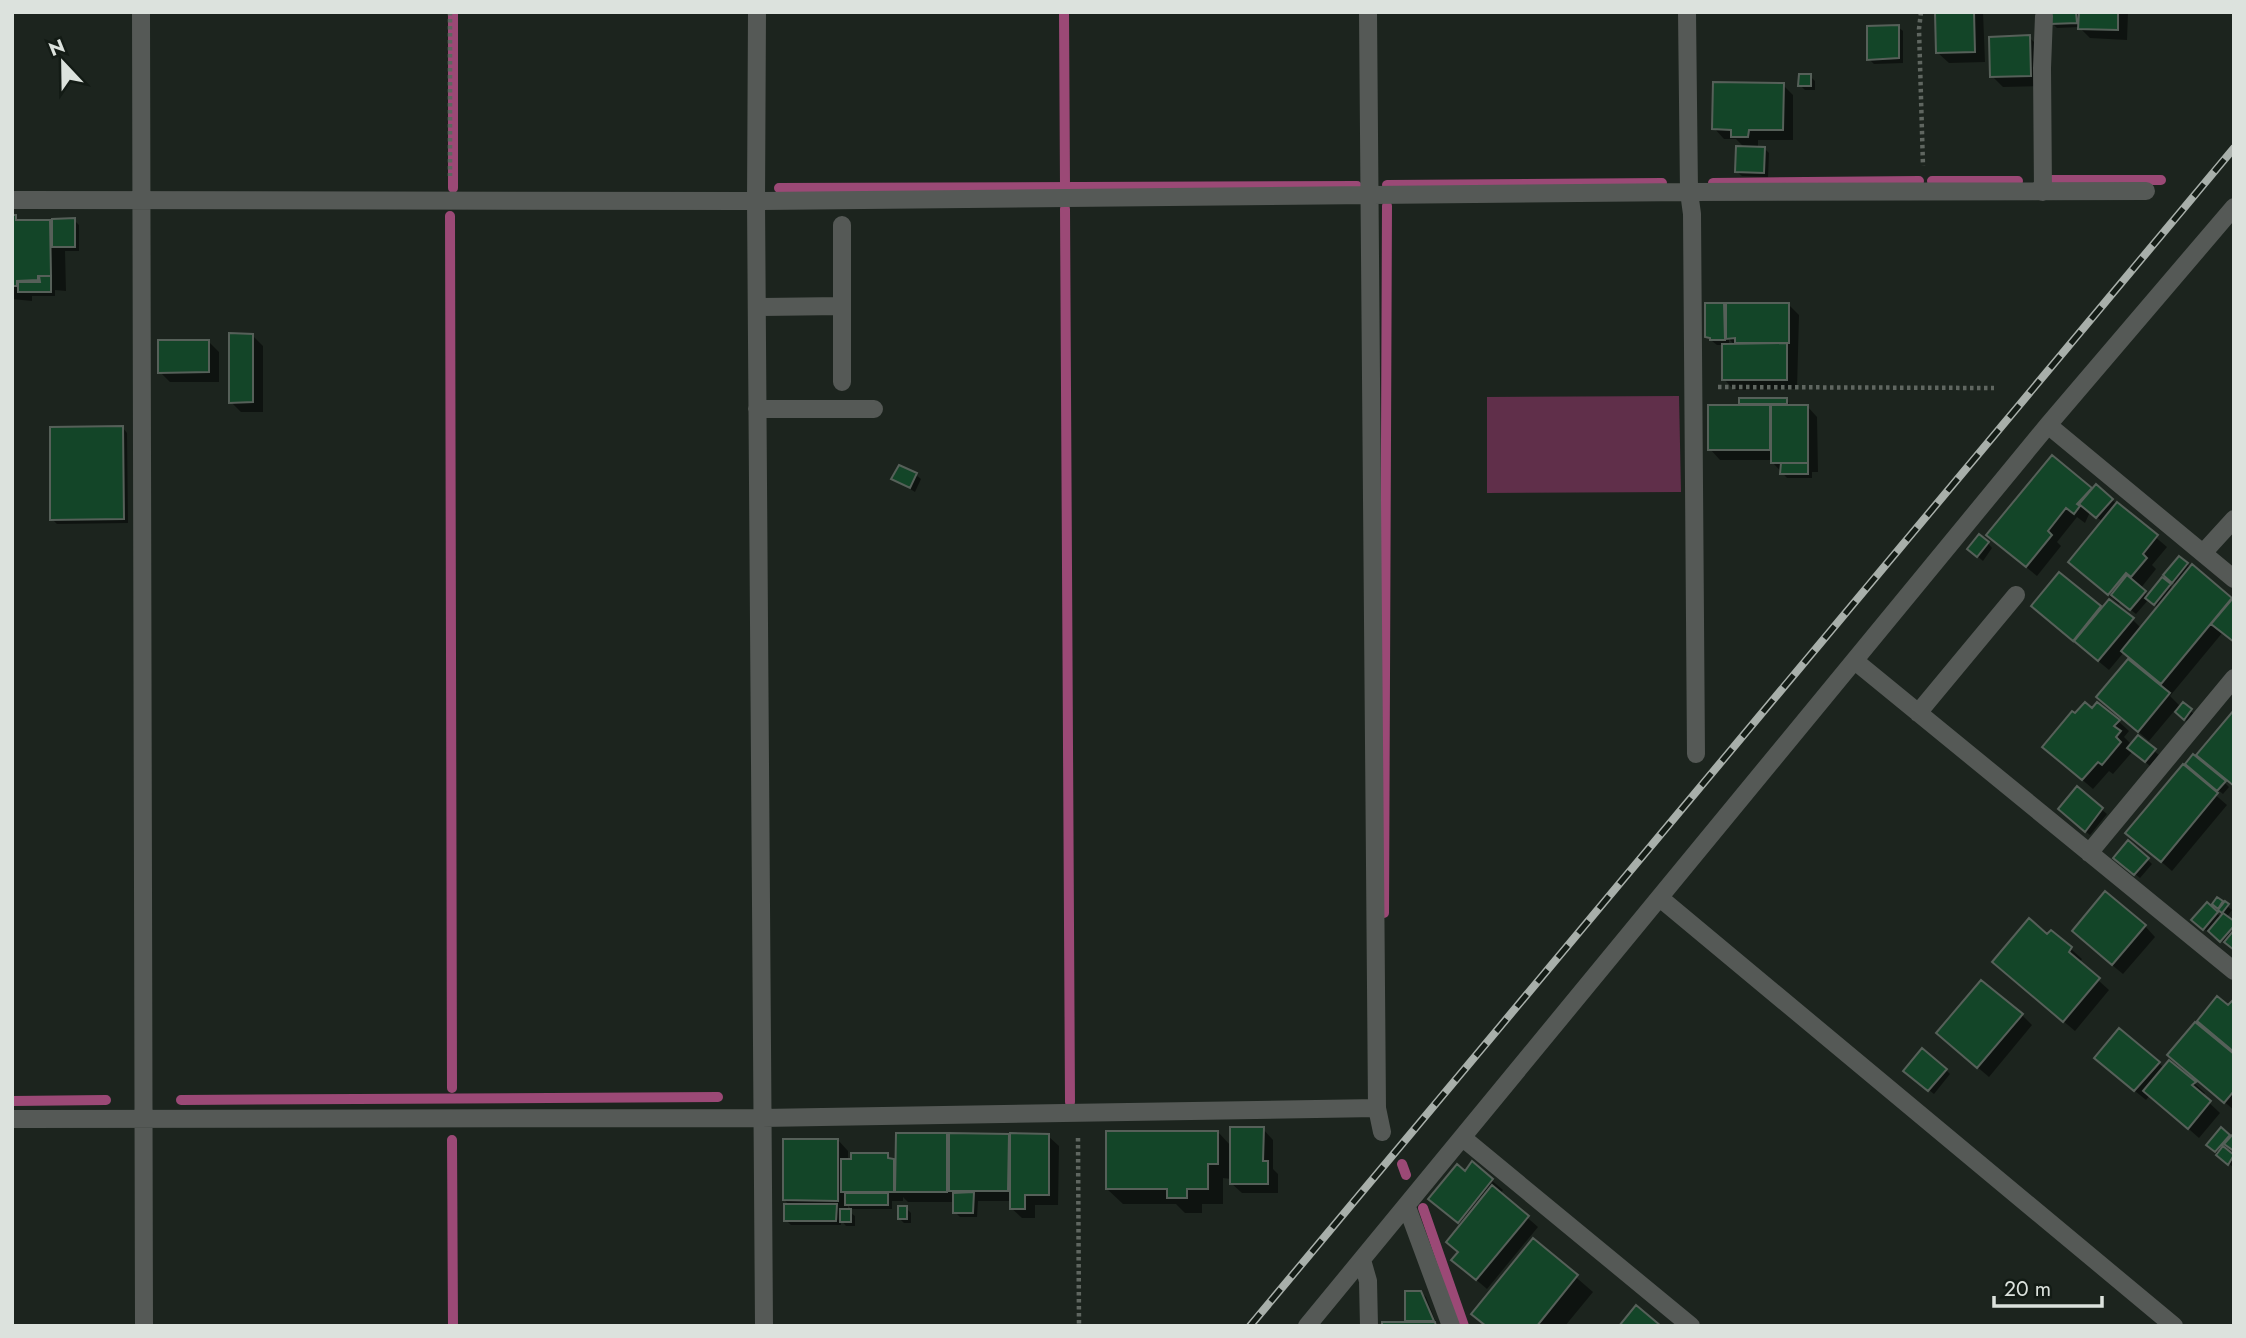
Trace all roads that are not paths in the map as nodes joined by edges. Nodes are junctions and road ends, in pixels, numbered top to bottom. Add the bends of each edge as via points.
1 (141, 12) edge
2 (757, 12) edge
3 (1368, 12) edge
4 (1687, 12) edge
5 (2045, 16) dead end
6 (2146, 191) dead end
7 (1689, 192) junction
8 (2043, 192) junction
9 (1369, 195) junction
10 (12, 200) edge
11 (143, 200) junction
12 (756, 201) junction
13 (2234, 206) edge
14 (842, 225) dead end
15 (842, 306) junction
16 (757, 307) junction
17 (842, 382) dead end
18 (757, 409) junction
19 (874, 410) dead end
20 (2048, 425) junction
21 (2234, 519) edge
22 (2203, 553) junction
23 (2234, 579) edge
24 (2016, 594) dead end
25 (1854, 661) junction
26 (2234, 678) edge
27 (1918, 713) junction
28 (1696, 754) dead end
29 (2090, 853) junction
30 (1660, 898) junction
31 (2234, 971) edge
32 (1377, 1108) junction
33 (143, 1118) junction
34 (761, 1118) junction
35 (12, 1119) edge
36 (1382, 1132) dead end
37 (1463, 1138) junction
38 (1407, 1207) junction
39 (1362, 1260) junction
40 (144, 1326) edge
41 (764, 1326) edge
42 (1307, 1326) edge
43 (1369, 1326) edge
44 (1451, 1326) edge
45 (1691, 1326) edge
46 (2174, 1326) edge

1 - 11 street
2 - 12 street
3 - 9 street
4 - 7 street
5 - 8 street
6 - 8 street
7 - 8 street
7 - 9 street
7 - 28 street
9 - 12 street
9 - 32 street
10 - 11 street
11 - 12 street
11 - 33 street
12 - 16 street
13 - 20 street
14 - 15 street
15 - 16 street
15 - 17 street
16 - 18 street
18 - 19 street
18 - 34 street
20 - 22 street
20 - 25 street
21 - 22 street
22 - 23 street
24 - 27 street
25 - 27 street
25 - 30 street
26 - 29 street
27 - 29 street
29 - 31 street
30 - 37 street
30 - 46 street
32 - 34 street
32 - 36 street
33 - 34 street
33 - 35 street
33 - 40 street
34 - 41 street
37 - 38 street
37 - 45 street
38 - 39 street
38 - 44 street
39 - 42 street
39 - 43 street via 1368,1281

